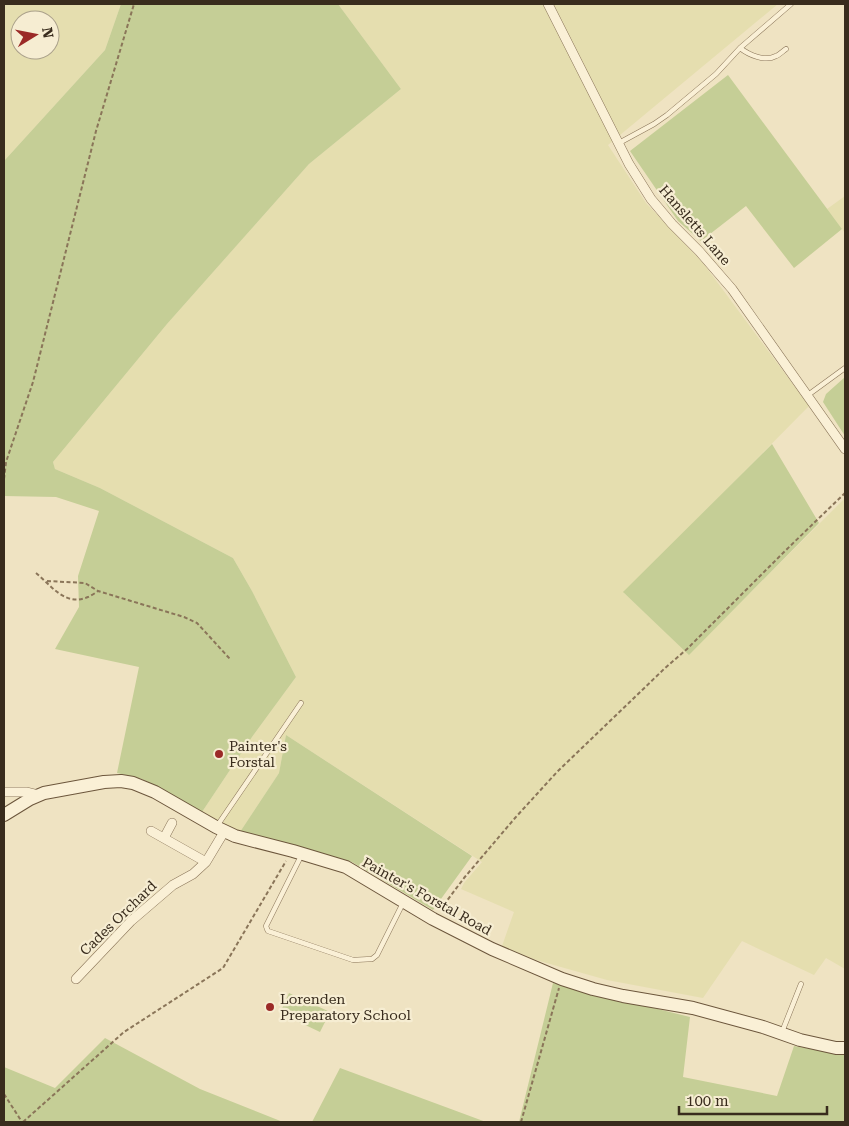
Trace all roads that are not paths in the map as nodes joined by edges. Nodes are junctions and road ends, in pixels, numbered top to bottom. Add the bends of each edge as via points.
1 (548, 4) edge
2 (791, 4) edge
3 (740, 48) junction
4 (786, 48) dead end
5 (619, 143) junction
6 (845, 368) edge
7 (807, 396) junction
8 (845, 449) edge
9 (301, 703) dead end
10 (4, 792) edge
11 (39, 795) junction
12 (4, 815) edge
13 (172, 823) dead end
14 (151, 830) dead end
15 (220, 830) junction
16 (164, 838) junction
17 (297, 852) junction
18 (206, 862) junction
19 (403, 902) junction
20 (76, 979) dead end
21 (801, 984) dead end
22 (782, 1034) junction
23 (845, 1048) edge

1 - 5 street, Hansletts Lane
2 - 3 lane
3 - 4 lane via 764,58 774,57
3 - 5 lane via 716,74 667,115
5 - 7 street, Hansletts Lane via 656,205 732,288
6 - 7 lane
7 - 8 street, Hansletts Lane
9 - 15 lane
10 - 11 street
11 - 12 street, Painter's Forstal Road
11 - 15 street, Painter's Forstal Road via 104,782 127,782 155,792
13 - 16 street
14 - 16 street
15 - 17 street, Painter's Forstal Road
15 - 18 street, Cades Orchard
16 - 18 street
17 - 19 street, Painter's Forstal Road via 346,867
17 - 19 lane via 266,926 268,931 353,960 372,960
18 - 20 street, Cades Orchard via 193,874 172,885 131,921
19 - 22 street, Painter's Forstal Road via 492,950 562,979 593,989 693,1008
21 - 22 lane
22 - 23 street, Painter's Forstal Road

